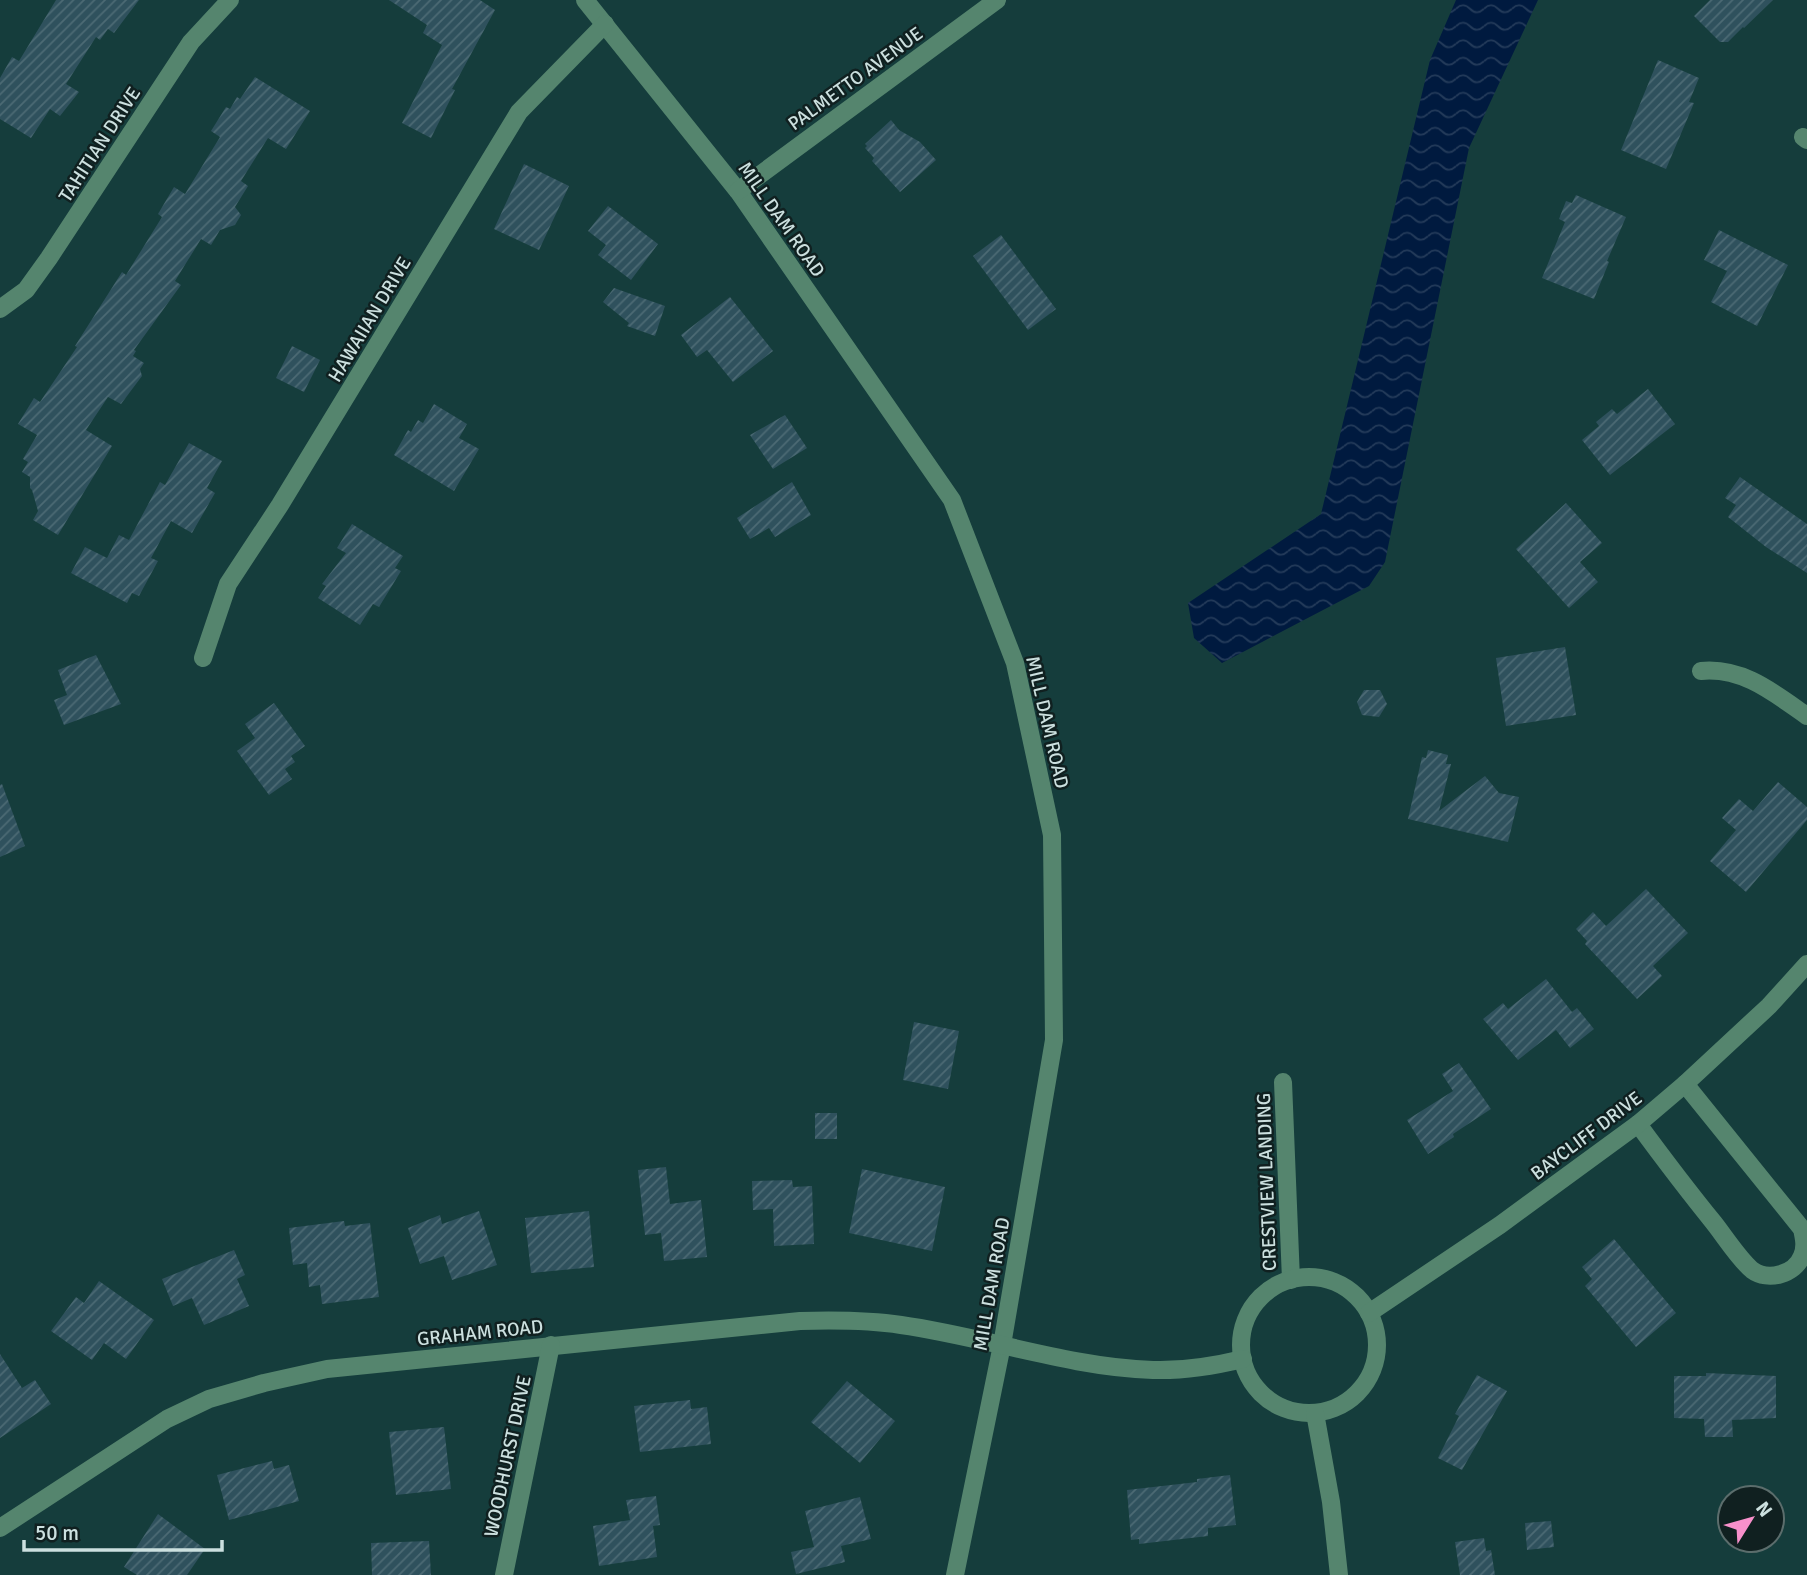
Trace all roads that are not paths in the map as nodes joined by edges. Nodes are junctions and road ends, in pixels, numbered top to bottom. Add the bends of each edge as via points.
1 (230, 0) edge
2 (585, 0) edge
3 (998, 0) edge
4 (605, 24) junction
5 (738, 191) junction
6 (0, 309) edge
7 (203, 658) dead end
8 (1701, 671) dead end
9 (1807, 716) edge
10 (1807, 964) edge
11 (1283, 1082) dead end
12 (1685, 1084) junction
13 (1638, 1124) junction
14 (1290, 1280) junction
15 (1369, 1313) junction
16 (551, 1345) junction
17 (1002, 1345) junction
18 (1243, 1359) junction
19 (1315, 1413) junction
20 (0, 1528) edge
21 (503, 1575) edge
22 (956, 1575) edge
23 (1339, 1575) edge

1 - 6 street, TAHITIAN DRIVE via 191,42 26,290
2 - 4 street, MILL DAM ROAD
3 - 5 street, PALMETTO AVENUE
4 - 5 street, MILL DAM ROAD
4 - 7 street, HAWAIIAN DRIVE via 519,112 229,584
5 - 17 street, MILL DAM ROAD via 952,500 1015,663 1052,835 1054,1040
8 - 9 street via 1735,673
10 - 12 street, BAYCLIFF DRIVE
11 - 14 street, CRESTVIEW LANDING
12 - 13 street, BAYCLIFF DRIVE
12 - 13 street via 1802,1229 1802,1257 1793,1269 1778,1276 1753,1271
13 - 15 street, BAYCLIFF DRIVE
14 - 15 street via 1318,1278 1344,1287
14 - 18 street via 1261,1297 1251,1310 1241,1342
15 - 19 street via 1377,1350 1364,1386 1334,1409
16 - 17 street, GRAHAM ROAD via 852,1320
16 - 20 street, GRAHAM ROAD via 327,1369 209,1399 167,1419
16 - 21 street, WOODHURST DRIVE
17 - 18 street via 1153,1370
17 - 22 street, MILL DAM ROAD
18 - 19 street via 1261,1393 1295,1412
19 - 23 street

